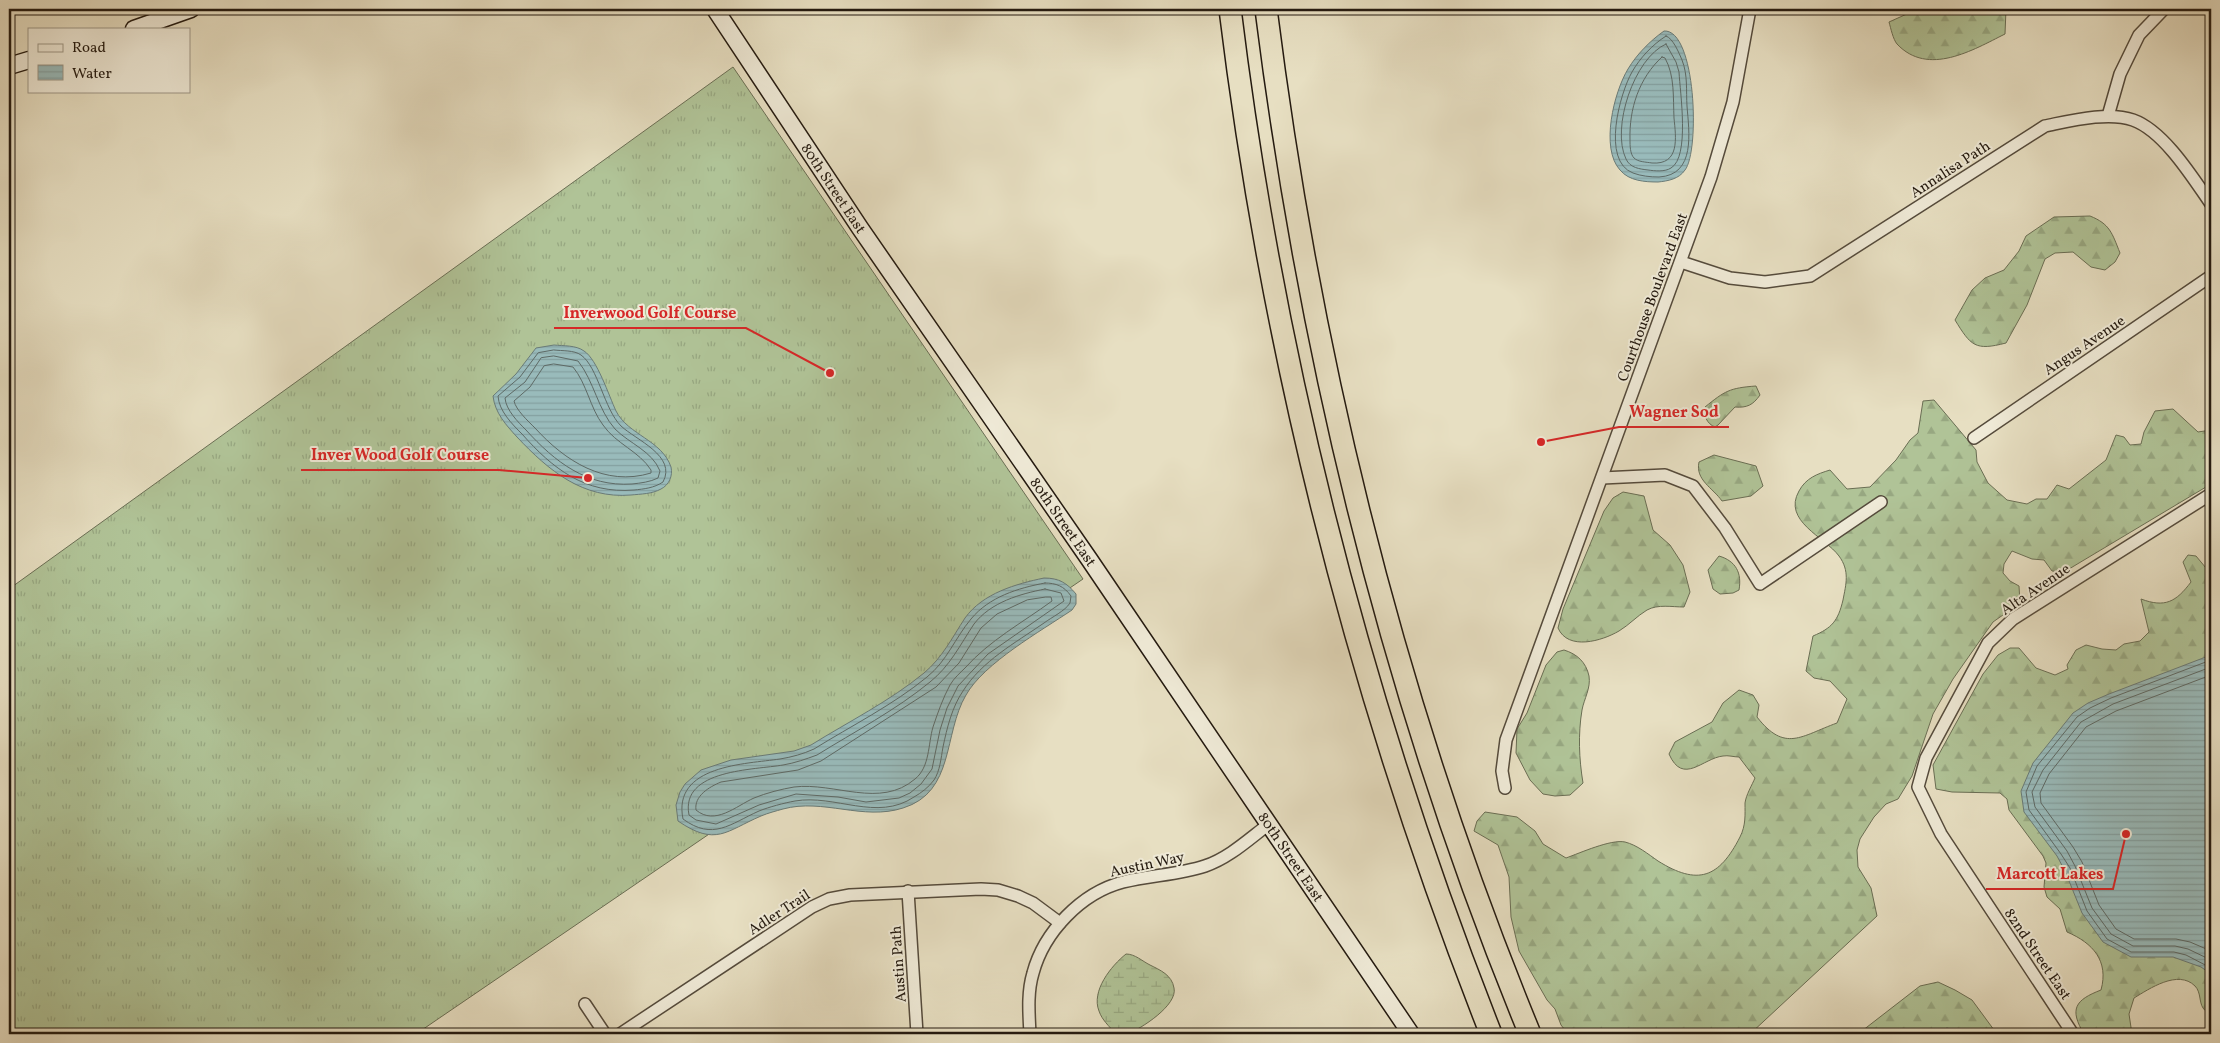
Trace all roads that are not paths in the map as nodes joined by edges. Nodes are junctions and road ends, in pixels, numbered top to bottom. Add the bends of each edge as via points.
1 (191, 9) edge
2 (715, 9) edge
3 (1230, 9) edge
4 (1266, 9) edge
5 (1750, 9) edge
6 (2164, 9) edge
7 (137, 28) edge
8 (28, 60) edge
9 (9, 66) edge
10 (2108, 116) junction
11 (2211, 204) edge
12 (1681, 262) junction
13 (2211, 276) edge
14 (1974, 438) dead end
15 (1602, 478) junction
16 (2211, 494) edge
17 (1881, 502) dead end
18 (1918, 787) joint
19 (1505, 788) dead end
20 (1269, 824) junction
21 (908, 891) junction
22 (1060, 923) junction
23 (585, 1004) dead end
24 (605, 1034) edge
25 (620, 1034) edge
26 (917, 1034) edge
27 (1030, 1034) edge
28 (1411, 1034) edge
29 (1491, 1034) edge
30 (1530, 1034) edge
31 (2073, 1034) edge

1 - 7 street
2 - 20 street, 80th Street East via 860,228
3 - 29 highway via 1272,285 1331,544 1400,784
4 - 30 highway via 1302,248 1365,536 1429,757
5 - 12 street, Courthouse Boulevard East via 1724,135
6 - 10 street via 2139,35 2120,74
8 - 9 street
10 - 11 street, Annalisa Path via 2133,120 2152,132 2177,156
10 - 12 street, Annalisa Path via 2045,126 1810,276 1765,282 1730,278
12 - 15 street, Courthouse Boulevard East
13 - 14 street, Angus Avenue
15 - 17 street via 1665,474 1693,486 1725,528 1760,584
15 - 19 street, Courthouse Boulevard East via 1506,740 1502,771
16 - 18 street, Alta Avenue via 2013,619 1988,643 1926,758
18 - 31 street, 82nd Street East via 1941,834
20 - 22 street, Austin Way via 1213,863 1178,873 1122,882 1104,889
20 - 28 street, 80th Street East
21 - 22 street, Adler Trail via 998,890 1033,903
21 - 25 street, Adler Trail via 837,897 821,903
21 - 26 street, Austin Path
22 - 27 street, Austin Way via 1045,943 1032,974
23 - 24 street

